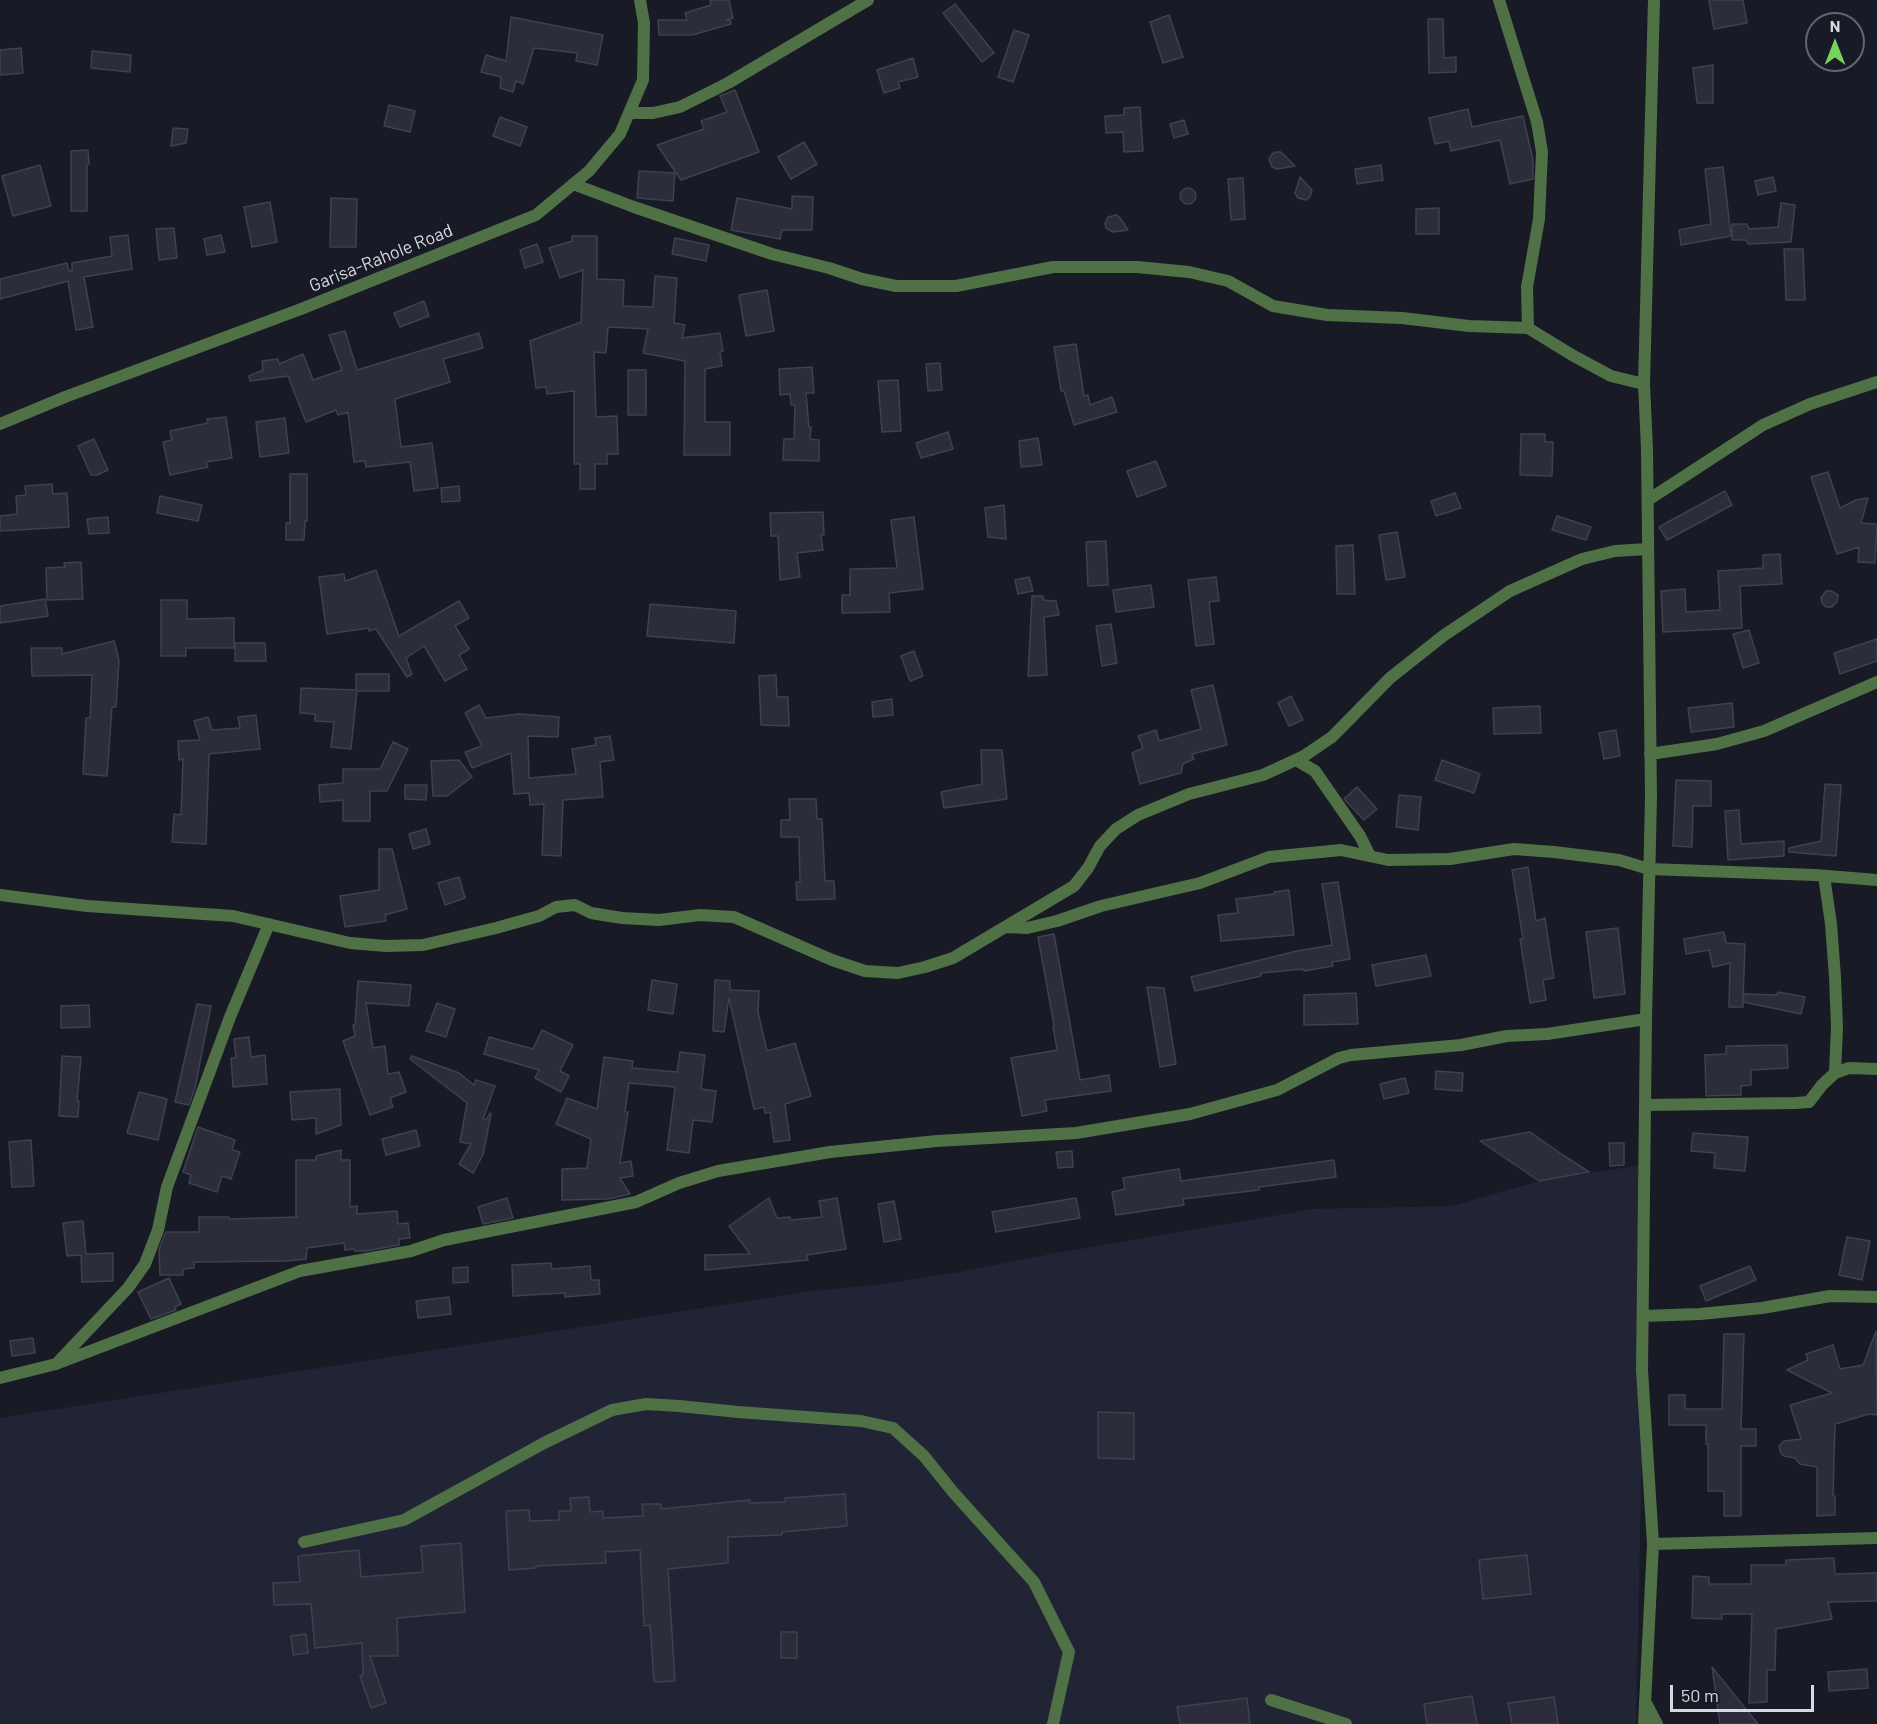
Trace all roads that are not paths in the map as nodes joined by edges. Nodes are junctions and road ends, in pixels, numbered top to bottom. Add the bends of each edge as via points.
1 (640, 0) edge
2 (868, 0) edge
3 (1499, 0) edge
4 (1654, 0) edge
5 (628, 113) junction
6 (573, 184) junction
7 (1527, 328) junction
8 (1877, 382) edge
9 (1644, 384) junction
10 (0, 424) edge
11 (1647, 500) junction
12 (1648, 549) junction
13 (1877, 682) edge
14 (1650, 754) junction
15 (1296, 760) junction
16 (1370, 856) junction
17 (1649, 869) junction
18 (1824, 876) junction
19 (1877, 880) edge
20 (0, 895) edge
21 (269, 924) junction
22 (1007, 927) junction
23 (1646, 1019) junction
24 (1877, 1069) edge
25 (1836, 1073) junction
26 (1645, 1105) junction
27 (1877, 1297) edge
28 (1643, 1316) junction
29 (56, 1364) junction
30 (0, 1378) edge
31 (1877, 1538) edge
32 (304, 1542) dead end
33 (1653, 1544) junction
34 (1271, 1700) dead end
35 (1645, 1700) junction
36 (1053, 1724) edge
37 (1346, 1724) edge
38 (1644, 1724) edge
39 (1657, 1724) edge

1 - 5 street, Garisa-Rahole Road via 644,23 643,80
2 - 5 street via 680,107
3 - 7 street via 1537,122 1542,152 1539,219 1527,286
4 - 9 street
5 - 6 street, Garisa-Rahole Road via 620,134
6 - 7 street via 771,254 896,286 956,286 1053,267 1137,267 1228,280 1273,306 1316,313 1469,327
6 - 10 street, Garisa-Rahole Road via 536,215
7 - 9 street via 1611,376
8 - 11 street via 1810,404 1763,425
9 - 11 street
11 - 12 street
12 - 14 street
12 - 15 street via 1582,559 1510,591 1443,636 1390,678 1332,737
13 - 14 street via 1764,731 1717,744
14 - 17 street
15 - 16 street via 1315,771
15 - 22 street via 1263,775 1189,794 1138,815 1116,829 1100,846 1074,886
16 - 17 street via 1388,860 1450,859 1514,849 1619,860
16 - 22 street via 1341,850 1269,857 1200,884 1101,906 1027,928
17 - 18 street
17 - 23 street
18 - 19 street
18 - 25 street via 1836,977
20 - 21 street via 87,906 233,916
21 - 22 street via 350,943 386,946 423,945 575,905 591,913 622,918 723,916 734,917 831,960 865,971 898,973 953,958
21 - 29 street via 167,1187 159,1230 145,1264 128,1288
23 - 26 street
23 - 29 street via 1461,1045 1351,1055 1277,1090 1190,1114 1086,1132 842,1151 718,1171 636,1202 300,1271
24 - 25 street via 1849,1068
25 - 26 street via 1809,1102
26 - 28 street
27 - 28 street via 1830,1296 1742,1310
28 - 33 street via 1642,1370
29 - 30 street
31 - 33 street
32 - 36 street via 404,1520 612,1410 646,1404 679,1406 861,1421 893,1428 924,1456 1035,1582 1069,1652
33 - 35 street
34 - 37 street
35 - 38 street
35 - 39 street

